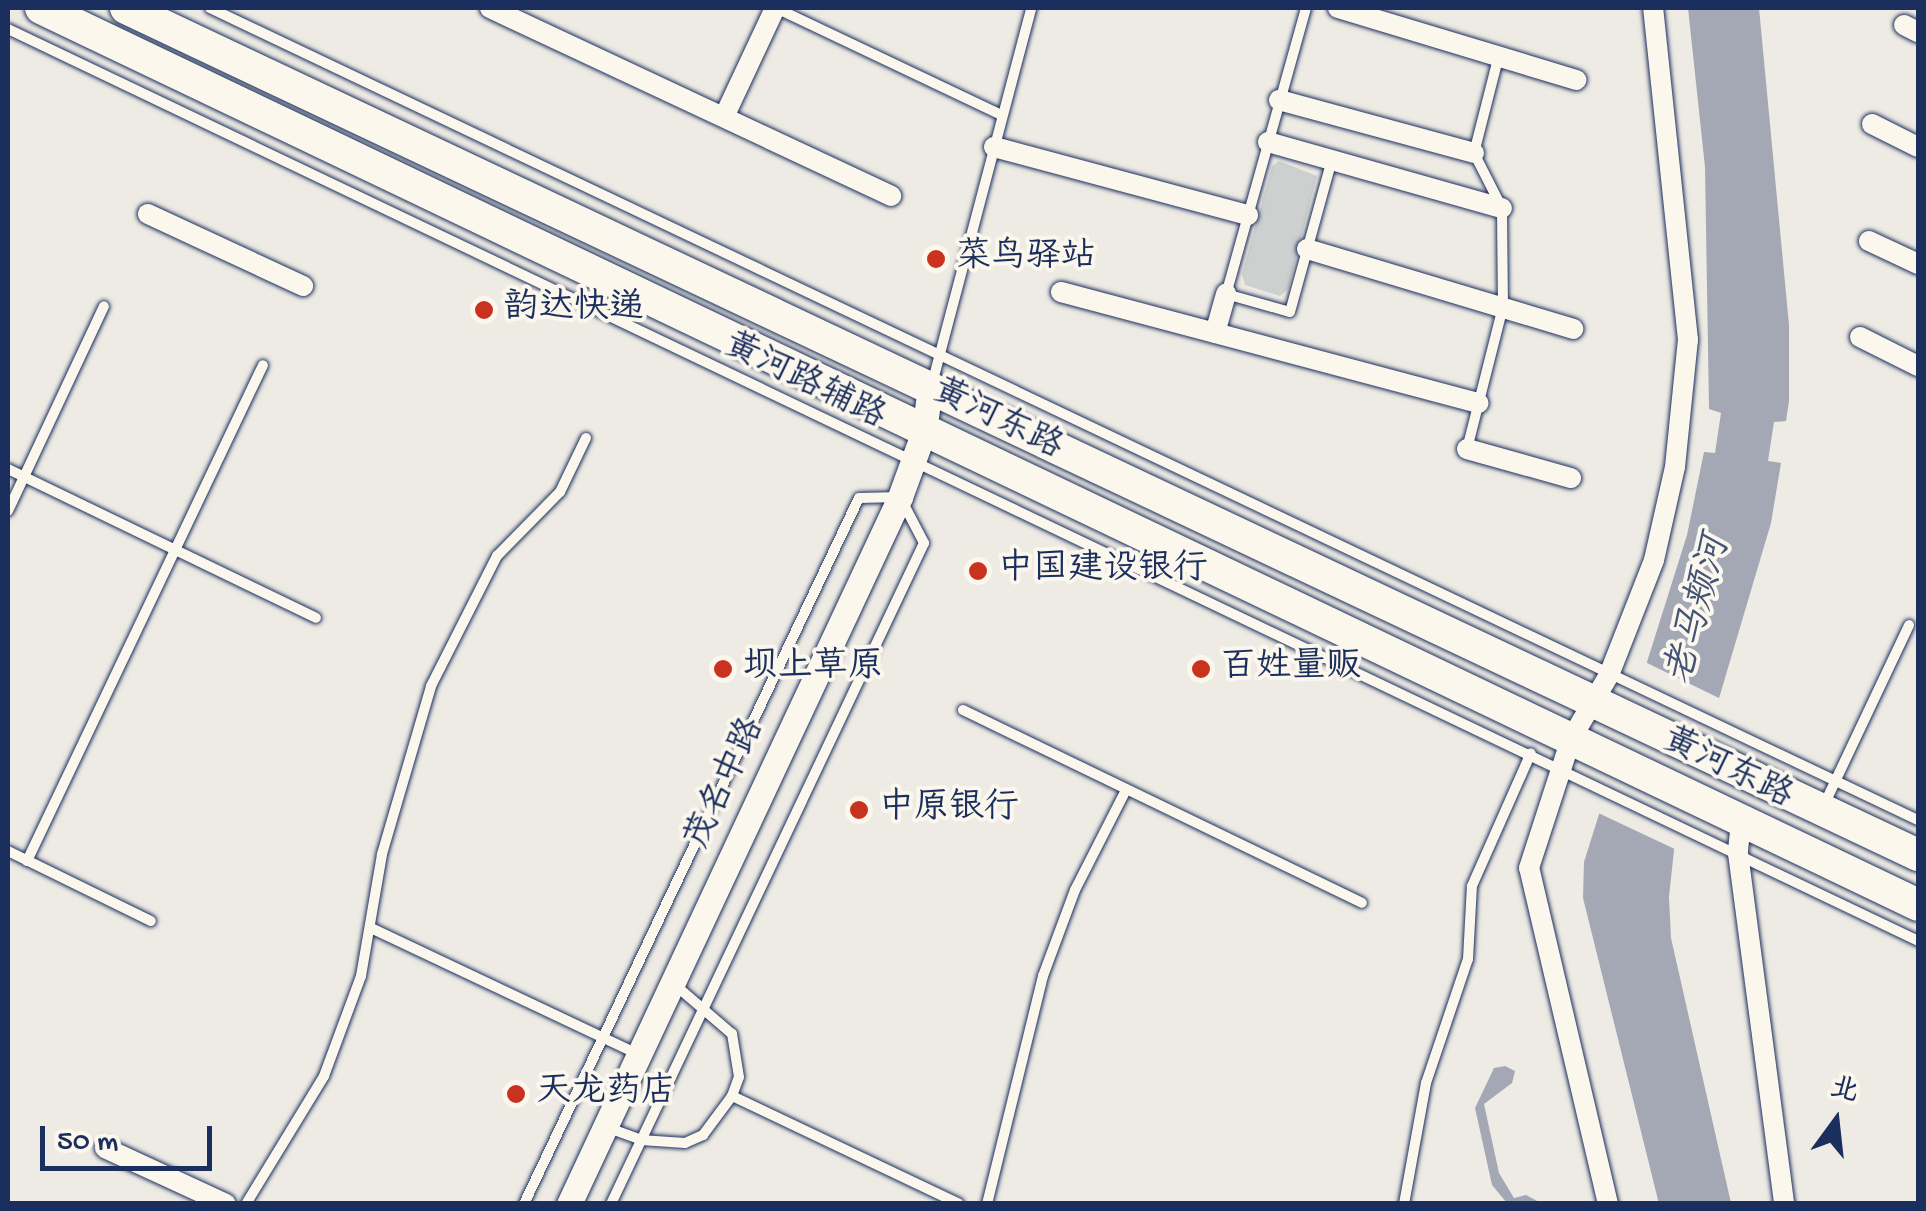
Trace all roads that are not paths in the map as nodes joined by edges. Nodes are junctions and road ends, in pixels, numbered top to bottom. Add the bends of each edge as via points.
1 (41, 8) edge
2 (126, 8) edge
3 (210, 8) edge
4 (775, 8) edge
5 (1031, 8) edge
6 (1306, 8) edge
7 (1338, 8) edge
8 (1653, 8) edge
9 (503, 10) edge
10 (8, 29) edge
11 (1498, 59) junction
12 (1576, 80) dead end
13 (1280, 100) junction
14 (1001, 115) junction
15 (724, 117) junction
16 (1872, 124) dead end
17 (1268, 142) junction
18 (994, 147) junction
19 (1918, 147) edge
20 (1474, 153) junction
21 (1332, 160) junction
22 (891, 196) dead end
23 (1502, 208) junction
24 (148, 214) dead end
25 (1248, 216) junction
26 (1869, 241) dead end
27 (1307, 250) junction
28 (1918, 264) edge
29 (303, 286) dead end
30 (1061, 292) dead end
31 (1226, 294) junction
32 (104, 306) dead end
33 (1503, 307) junction
34 (1573, 328) dead end
35 (1215, 333) junction
36 (1860, 337) dead end
37 (263, 366) dead end
38 (1918, 366) edge
39 (934, 373) junction
40 (1478, 402) junction
41 (924, 431) junction
42 (586, 438) dead end
43 (1467, 449) joint
44 (912, 466) junction
45 (8, 469) edge
46 (24, 477) junction
47 (1571, 478) dead end
48 (900, 497) junction
49 (8, 512) edge
50 (175, 550) junction
51 (316, 618) dead end
52 (1909, 625) dead end
53 (1608, 692) junction
54 (963, 710) dead end
55 (1530, 753) junction
56 (1576, 758) junction
57 (1126, 790) junction
58 (1828, 795) junction
59 (1918, 820) edge
60 (1726, 831) junction
61 (8, 851) edge
62 (1918, 855) edge
63 (27, 861) junction
64 (1362, 902) dead end
65 (1918, 904) edge
66 (151, 920) dead end
67 (371, 928) junction
68 (1918, 942) edge
69 (673, 984) junction
70 (705, 1006) junction
71 (603, 1038) junction
72 (640, 1055) junction
73 (732, 1096) junction
74 (606, 1128) junction
75 (641, 1140) junction
76 (106, 1148) dead end
77 (226, 1204) edge
78 (246, 1204) edge
79 (524, 1204) edge
80 (569, 1204) edge
81 (611, 1204) edge
82 (959, 1204) edge
83 (987, 1204) edge
84 (1404, 1204) edge
85 (1608, 1204) edge
86 (1784, 1204) edge

1 - 41 main road, 黄河东路
2 - 39 main road, 黄河东路
3 - 39 lane
4 - 14 lane
4 - 15 street
5 - 14 lane
6 - 13 lane
7 - 11 street
8 - 53 street via 1688,340 1686,379 1654,560
9 - 15 street
10 - 44 lane, 黄河路辅路
11 - 12 street
11 - 20 lane
13 - 17 lane
13 - 20 street
14 - 18 lane
15 - 22 street
16 - 19 street
17 - 21 street
17 - 25 lane
18 - 25 street
18 - 39 lane
20 - 23 lane
21 - 23 street
21 - 27 lane
23 - 33 lane
24 - 29 street
25 - 31 lane
26 - 28 street
27 - 31 lane via 1290,312
27 - 33 street
30 - 35 street
31 - 35 street
32 - 46 lane
33 - 34 street
33 - 40 lane
35 - 40 street
36 - 38 street
37 - 50 lane
39 - 41 street, 茂名中路
39 - 53 main road, 黄河东路
40 - 43 lane
41 - 44 street, 茂名中路
41 - 56 main road, 黄河东路
42 - 67 lane via 560,492 497,556 430,686 382,854
43 - 47 street
44 - 48 street, 茂名中路
44 - 55 lane, 黄河路辅路
45 - 46 lane
46 - 49 lane
46 - 50 lane
48 - 69 street, 茂名中路
48 - 70 lane via 924,543
48 - 71 lane via 859,498
50 - 51 lane
50 - 63 lane
52 - 58 lane
53 - 56 street
53 - 58 main road, 黄河东路
54 - 57 lane
55 - 56 lane, 黄河路辅路
55 - 84 lane via 1472,886 1468,959 1426,1082
56 - 60 main road, 黄河东路
56 - 85 street via 1529,868
57 - 64 lane
57 - 83 lane via 1075,890 1043,976
58 - 59 lane
58 - 62 main road, 黄河东路
60 - 65 main road, 黄河东路
60 - 68 lane
60 - 86 street
61 - 63 lane
63 - 66 lane
67 - 71 lane
67 - 78 lane via 362,976 324,1076
69 - 70 lane
69 - 72 street, 茂名中路
70 - 73 lane via 732,1034 739,1056
70 - 75 lane
71 - 72 lane
71 - 79 lane
72 - 74 street, 茂名中路
73 - 75 lane via 703,1135 684,1142
73 - 82 lane
74 - 75 lane
74 - 80 street, 茂名中路
75 - 81 lane
76 - 77 street

